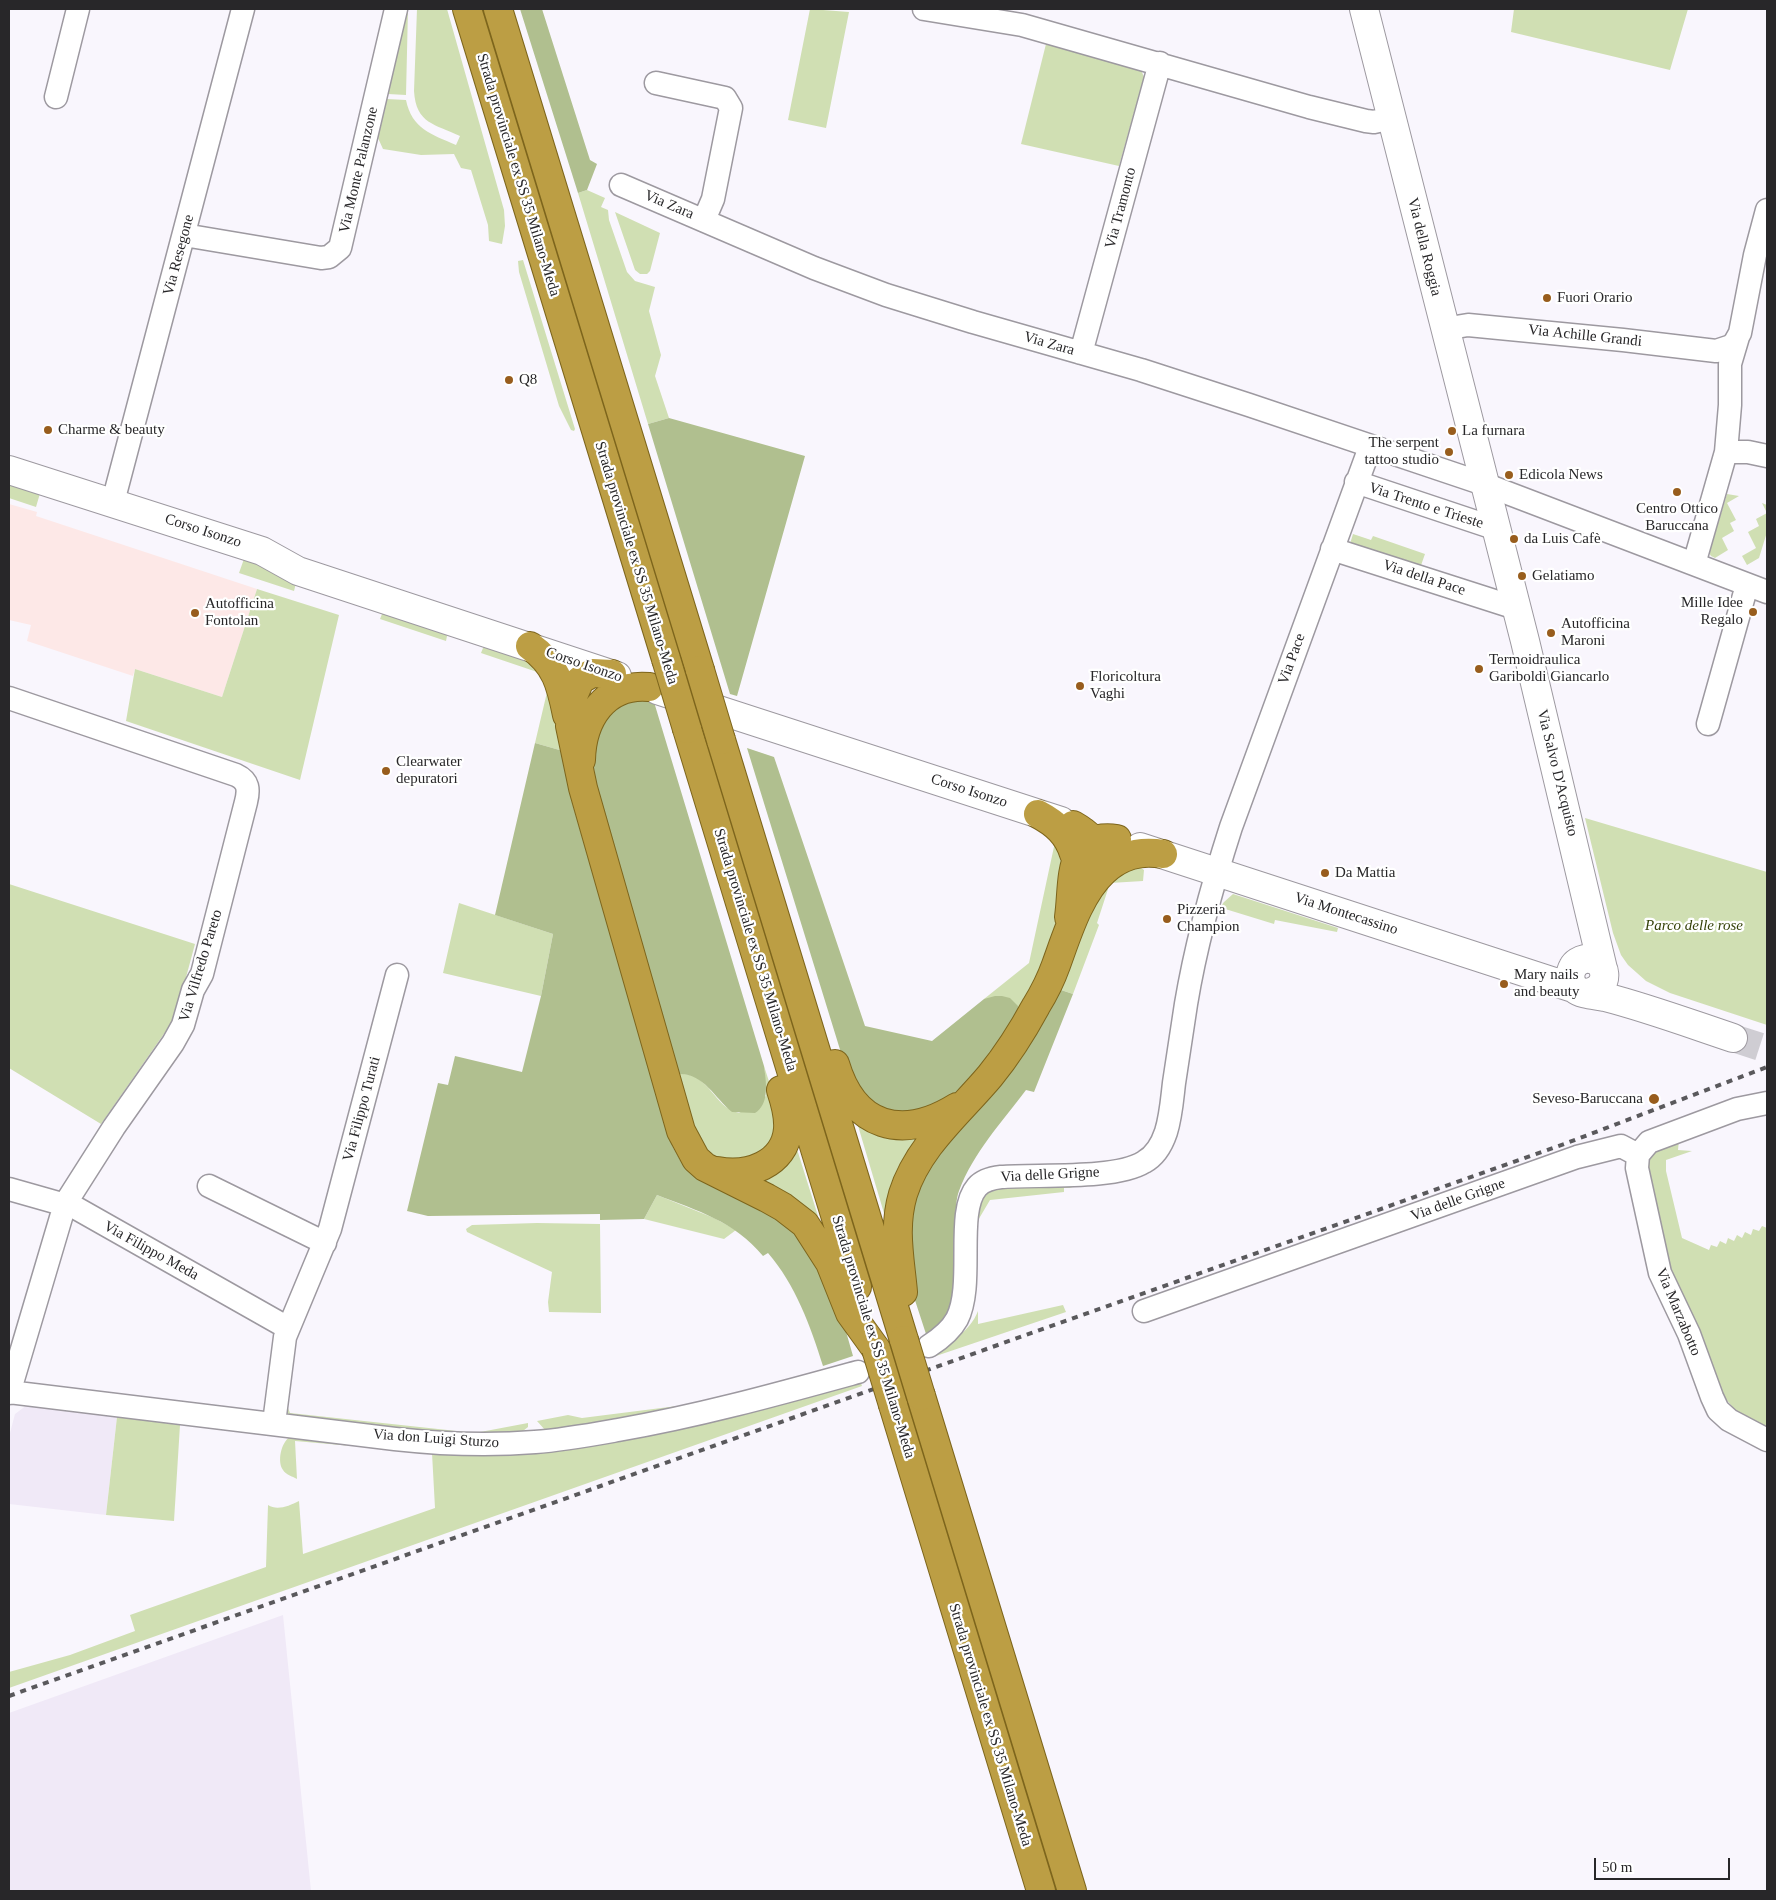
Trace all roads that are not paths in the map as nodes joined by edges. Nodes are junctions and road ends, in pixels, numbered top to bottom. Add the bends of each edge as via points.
1 (78, 9) edge
2 (243, 9) edge
3 (467, 9) edge
4 (498, 9) edge
5 (924, 9) edge
6 (1364, 9) edge
7 (395, 15) edge
8 (1024, 17) edge
9 (1160, 63) junction
10 (656, 83) dead end
11 (56, 97) dead end
12 (1392, 118) junction
13 (621, 185) dead end
14 (1767, 210) edge
15 (704, 220) junction
16 (184, 235) junction
17 (1763, 242) edge
18 (1444, 329) junction
19 (1727, 350) junction
20 (1081, 353) junction
21 (1727, 442) junction
22 (1370, 447) junction
23 (1767, 456) edge
24 (9, 470) edge
25 (1356, 482) junction
26 (1484, 484) junction
27 (113, 502) junction
28 (1497, 529) junction
29 (1332, 549) junction
30 (1694, 564) junction
31 (1757, 589) edge
32 (1516, 608) junction
33 (530, 646) junction
34 (596, 670) junction
35 (649, 687) junction
36 (9, 698) edge
37 (582, 720) junction
38 (1708, 724) dead end
39 (1038, 814) junction
40 (1094, 835) junction
41 (1163, 854) junction
42 (1075, 866) junction
43 (1217, 872) junction
44 (1087, 894) junction
45 (1064, 941) junction
46 (397, 975) dead end
47 (793, 975) junction
48 (1587, 975) junction
49 (766, 986) junction
50 (1733, 1038) tunnel mouth
51 (978, 1091) junction
52 (1767, 1104) edge
53 (1638, 1155) junction
54 (705, 1166) junction
55 (208, 1186) dead end
56 (9, 1189) edge
57 (65, 1204) junction
58 (325, 1243) junction
59 (1144, 1311) dead end
60 (288, 1328) junction
61 (917, 1343) junction
62 (876, 1349) junction
63 (858, 1372) dead end
64 (9, 1392) edge
65 (274, 1423) junction
66 (1767, 1440) edge
67 (1041, 1891) edge
68 (1072, 1891) edge

1 - 11 street
2 - 16 street, Via Resegone
3 - 49 highway, Strada provinciale ex SS 35 Milano-Meda, bridge
4 - 47 highway, Strada provinciale ex SS 35 Milano-Meda, bridge
5 - 8 street
6 - 12 street, Via della Roggia
7 - 16 street, Via Monte Palanzone via 343,242 335,254 321,258
8 - 9 street
9 - 12 street via 1366,121
9 - 20 street, Via Tramonto
10 - 15 street via 725,98 732,108 713,199
12 - 18 street, Via della Roggia
13 - 15 street, Via Zara
14 - 17 street
15 - 20 street, Via Zara via 886,295
16 - 27 street, Via Resegone
17 - 19 street
18 - 19 street, Via Achille Grandi via 1468,324
18 - 26 street, Via della Roggia
19 - 21 street
20 - 22 street, Via Zara via 1202,389
21 - 23 street via 1748,452
21 - 30 street
22 - 25 street, Via Pace
22 - 26 street, Via Zara
24 - 27 street, Corso Isonzo
25 - 28 street, Via Trento e Trieste
25 - 29 street, Via Pace
26 - 28 street, Via Salvo D'Acquisto
26 - 30 street
27 - 33 street, Corso Isonzo via 262,551 298,571
28 - 32 street, Via Salvo D'Acquisto
29 - 32 street, Via della Pace
29 - 43 street, Via Pace
30 - 31 street
31 - 38 street
32 - 48 street, Via Salvo D'Acquisto via 1591,916
33 - 34 street, Corso Isonzo
33 - 37 highway via 548,660 564,697
34 - 35 street, Corso Isonzo
34 - 37 highway via 580,680 575,689 570,711
35 - 37 highway via 631,687 618,692
35 - 39 street, Corso Isonzo
36 - 57 street, Via Vilfredo Pareto via 236,775 248,787 202,974 193,990 183,1025
37 - 54 highway via 583,788 678,1122 688,1147
39 - 40 street, Corso Isonzo
39 - 42 highway via 1050,820 1065,835 1073,851
40 - 41 street, Corso Isonzo
40 - 42 highway via 1079,853
40 - 44 highway via 1098,862
41 - 43 street, Via Montecassino
41 - 44 highway via 1140,852 1126,856 1103,871
42 - 45 highway
43 - 48 street, Via Montecassino via 1529,974
43 - 61 street, Via delle Grigne via 1187,1002 1169,1118 1158,1149 1145,1162 1124,1170 1099,1174 1001,1176 985,1180 973,1193 968,1214 963,1303 954,1324 943,1336
44 - 45 highway
45 - 51 highway via 1029,1019
46 - 58 street, Via Filippo Turati
47 - 51 highway via 818,1017 847,1093 871,1117 897,1126 923,1123 939,1117
47 - 61 highway, Strada provinciale ex SS 35 Milano-Meda
48 - 50 street via 1612,984 1632,1003 1644,1009
49 - 54 highway via 765,1031 786,1108 786,1139 776,1156 760,1168 735,1174
49 - 62 highway, Strada provinciale ex SS 35 Milano-Meda
51 - 61 highway via 925,1150 904,1194 898,1219 902,1318
52 - 53 street via 1736,1109 1655,1139
53 - 59 street, Via delle Grigne via 1621,1146 1577,1157
53 - 66 street, Via Marzabotto via 1638,1176 1660,1273 1685,1324 1712,1397 1718,1410 1729,1420
54 - 62 highway via 775,1203 805,1224 830,1263 850,1313
55 - 58 street
56 - 57 street, Via Filippo Meda
57 - 60 street, Via Filippo Meda
57 - 64 street, Via Vilfredo Pareto
58 - 60 street, Via Filippo Turati
60 - 65 street, Via Filippo Turati via 281,1356
61 - 68 highway, Strada provinciale ex SS 35 Milano-Meda, bridge via 921,1396
62 - 67 highway, Strada provinciale ex SS 35 Milano-Meda, bridge
63 - 65 street, Via don Luigi Sturzo via 692,1416 535,1442 435,1442
64 - 65 street, Via don Luigi Sturzo

